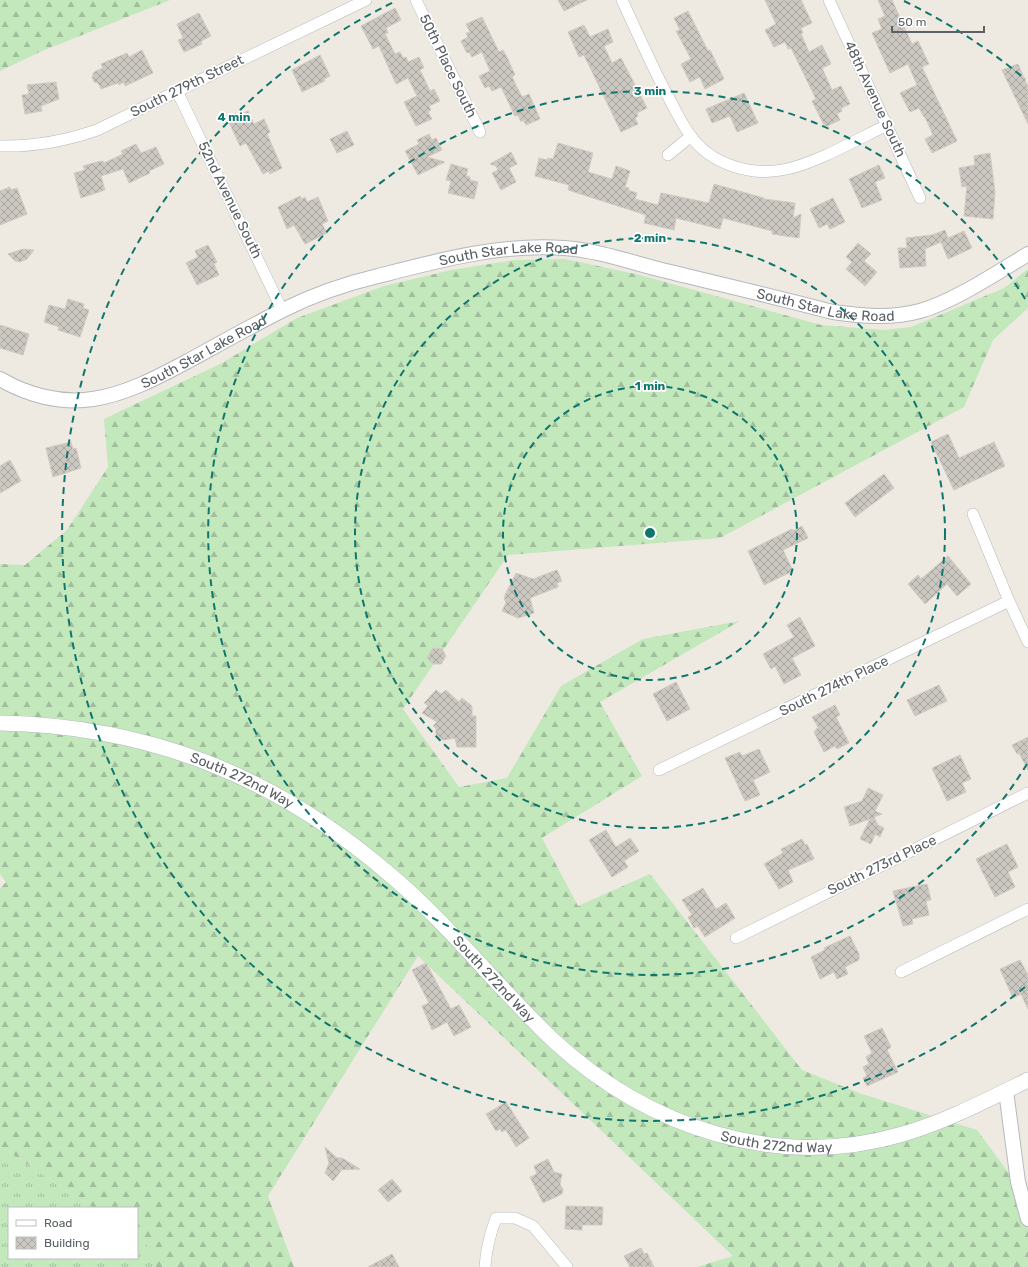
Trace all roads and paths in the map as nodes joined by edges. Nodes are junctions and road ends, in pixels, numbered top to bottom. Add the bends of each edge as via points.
1 (366, 0) edge
2 (416, 0) edge
3 (622, 0) edge
4 (829, 0) edge
5 (177, 91) junction
6 (887, 125) junction
7 (480, 132) dead end
8 (691, 136) junction
9 (0, 146) edge
10 (668, 155) dead end
11 (920, 198) dead end
12 (1028, 254) edge
13 (282, 310) junction
14 (0, 379) edge
15 (973, 514) dead end
16 (1009, 601) junction
17 (1028, 642) edge
18 (0, 723) edge
19 (659, 770) dead end
20 (1028, 793) edge
21 (1028, 909) edge
22 (736, 938) dead end
23 (901, 972) dead end
24 (1028, 1080) edge
25 (1006, 1091) junction
26 (1028, 1219) edge
27 (485, 1267) edge
28 (567, 1267) edge

1 - 5 street, South 279th Street
2 - 7 street, 50th Place South
3 - 8 street
4 - 6 street, 48th Avenue South
5 - 9 street, South 279th Street via 97,130 70,139 39,145
5 - 13 street, 52nd Avenue South
6 - 8 street via 808,162 788,169 757,171 728,164 708,152
6 - 11 street, 48th Avenue South
8 - 10 street
12 - 13 street, South Star Lake Road via 946,301 920,311 891,316 833,312 564,248 522,248 480,253 377,276 326,291
13 - 14 street, South Star Lake Road via 157,378 94,399 46,397 21,390
15 - 16 street
16 - 17 street
16 - 19 street, South 274th Place
18 - 25 main road, South 272nd Way via 53,726 136,739 200,759 256,783 281,797 330,827 390,874 437,918 553,1040 578,1061 630,1097 708,1133 794,1147 871,1142 935,1123
20 - 22 street, South 273rd Place
21 - 23 street
24 - 25 main road, South 272nd Way
25 - 26 street via 1018,1182
27 - 28 street via 487,1248 496,1218 515,1218 533,1226

